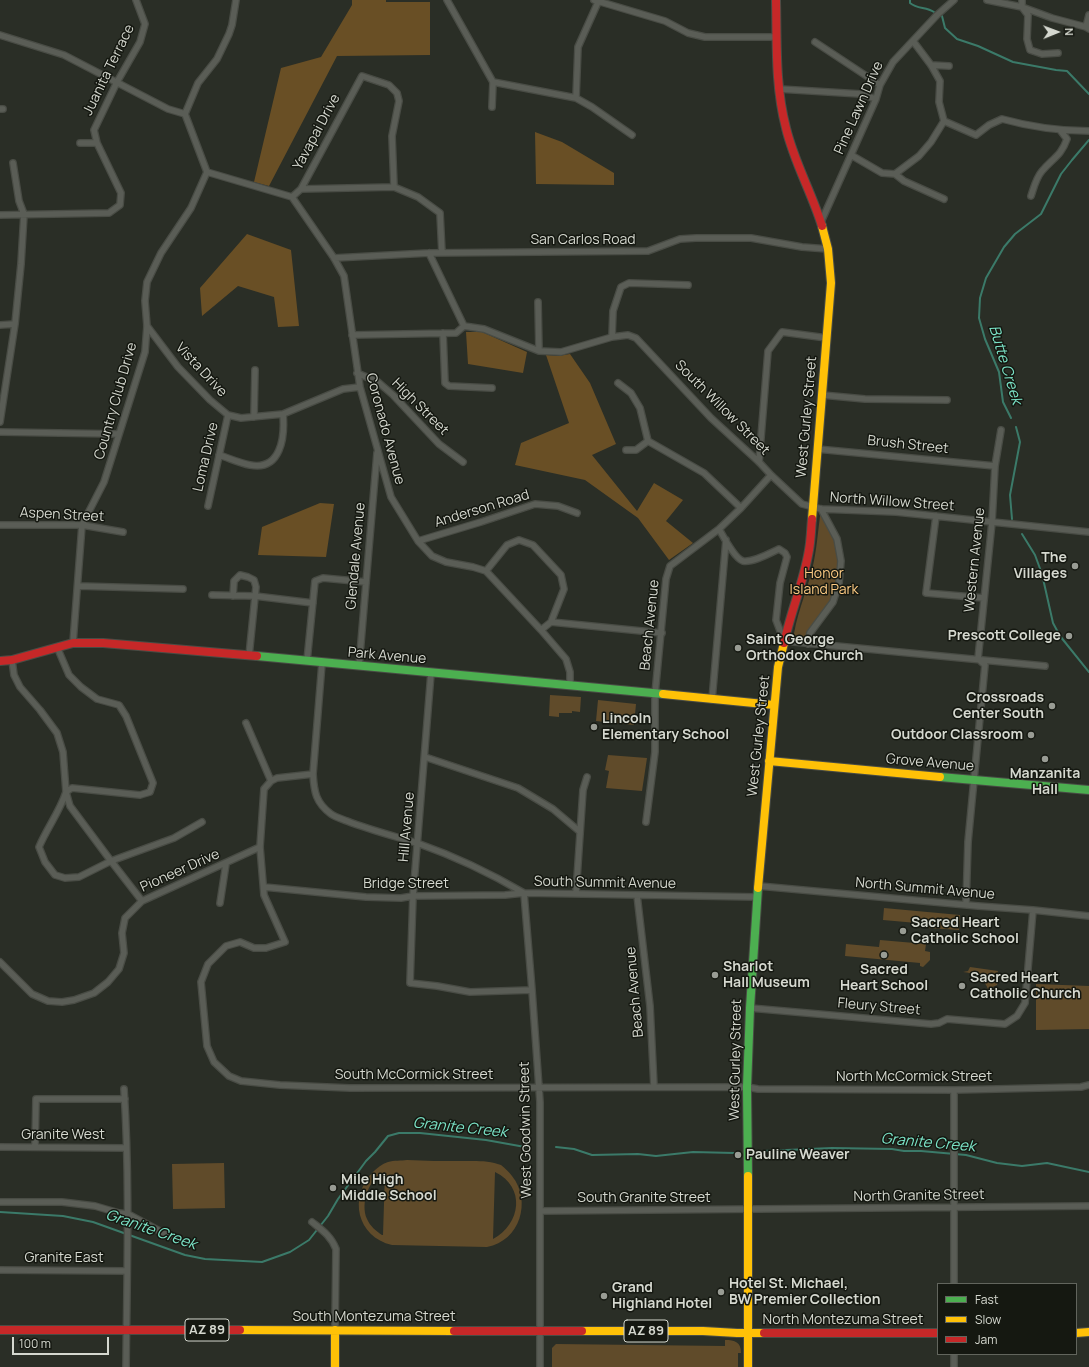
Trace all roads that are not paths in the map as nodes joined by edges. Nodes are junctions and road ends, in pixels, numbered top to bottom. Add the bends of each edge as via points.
1 (136, 0) edge
2 (236, 0) edge
3 (447, 0) edge
4 (597, 0) edge
5 (776, 0) edge
6 (954, 0) edge
7 (987, 0) edge
8 (1022, 0) edge
9 (1022, 7) junction
10 (1089, 15) edge
11 (1087, 28) edge
12 (0, 35) edge
13 (777, 37) junction
14 (913, 41) junction
15 (815, 42) dead end
16 (1058, 53) dead end
17 (931, 65) junction
18 (949, 66) dead end
19 (116, 82) junction
20 (493, 82) junction
21 (880, 85) junction
22 (779, 89) junction
23 (576, 98) junction
24 (876, 99) junction
25 (492, 107) dead end
26 (185, 114) junction
27 (944, 121) junction
28 (1060, 130) junction
29 (1089, 131) edge
30 (632, 135) dead end
31 (96, 142) junction
32 (80, 143) dead end
33 (851, 155) junction
34 (13, 163) dead end
35 (207, 172) junction
36 (895, 174) junction
37 (394, 187) junction
38 (301, 189) junction
39 (1031, 196) dead end
40 (292, 197) junction
41 (944, 199) dead end
42 (24, 214) junction
43 (0, 215) edge
44 (821, 222) junction
45 (828, 249) junction
46 (429, 253) junction
47 (442, 253) junction
48 (334, 258) junction
49 (688, 285) dead end
50 (538, 302) dead end
51 (15, 324) junction
52 (0, 325) edge
53 (146, 326) junction
54 (464, 326) junction
55 (443, 333) junction
56 (352, 335) junction
57 (612, 337) junction
58 (828, 338) junction
59 (539, 351) junction
60 (255, 370) dead end
61 (358, 373) junction
62 (618, 383) dead end
63 (360, 387) junction
64 (492, 388) dead end
65 (822, 396) junction
66 (947, 400) dead end
67 (283, 414) junction
68 (228, 415) junction
69 (254, 417) junction
70 (0, 422) edge
71 (1001, 430) dead end
72 (0, 432) edge
73 (119, 434) junction
74 (648, 441) junction
75 (378, 448) junction
76 (817, 449) junction
77 (626, 450) dead end
78 (219, 455) junction
79 (463, 462) dead end
80 (759, 462) junction
81 (995, 466) junction
82 (771, 475) junction
83 (208, 506) dead end
84 (812, 507) junction
85 (741, 508) junction
86 (821, 509) junction
87 (577, 513) dead end
88 (936, 516) junction
89 (992, 522) junction
90 (0, 525) edge
91 (82, 525) junction
92 (719, 529) junction
93 (123, 532) dead end
94 (1089, 532) edge
95 (418, 540) junction
96 (726, 540) junction
97 (486, 571) junction
98 (366, 582) junction
99 (78, 586) junction
100 (183, 589) dead end
101 (212, 596) dead end
102 (233, 596) junction
103 (255, 596) junction
104 (984, 598) junction
105 (313, 602) junction
106 (550, 622) junction
107 (541, 630) junction
108 (662, 632) junction
109 (784, 641) junction
110 (73, 643) junction
111 (808, 644) junction
112 (57, 647) junction
113 (249, 656) junction
114 (978, 659) junction
115 (12, 660) junction
116 (0, 661) edge
117 (307, 661) junction
118 (322, 663) junction
119 (359, 666) junction
120 (1045, 666) dead end
121 (431, 673) junction
122 (570, 686) junction
123 (655, 694) junction
124 (712, 700) junction
125 (774, 705) junction
126 (246, 723) dead end
127 (425, 757) junction
128 (769, 761) junction
129 (313, 774) junction
130 (587, 777) dead end
131 (974, 780) junction
132 (271, 782) junction
133 (1089, 790) edge
134 (66, 792) junction
135 (202, 822) dead end
136 (646, 822) dead end
137 (579, 831) junction
138 (417, 844) junction
139 (260, 847) junction
140 (111, 861) junction
141 (226, 864) junction
142 (759, 886) junction
143 (264, 887) junction
144 (524, 893) junction
145 (576, 893) junction
146 (637, 895) junction
147 (413, 896) junction
148 (758, 897) junction
149 (142, 901) junction
150 (220, 903) dead end
151 (966, 905) junction
152 (1033, 910) junction
153 (1089, 916) edge
154 (0, 962) edge
155 (532, 990) junction
156 (750, 1008) junction
157 (1089, 1085) edge
158 (539, 1087) junction
159 (654, 1087) junction
160 (747, 1087) junction
161 (124, 1089) dead end
162 (954, 1090) junction
163 (125, 1099) junction
164 (35, 1146) junction
165 (0, 1147) edge
166 (126, 1148) junction
167 (0, 1202) edge
168 (1089, 1206) edge
169 (955, 1208) junction
170 (749, 1209) junction
171 (540, 1211) junction
172 (128, 1214) junction
173 (312, 1222) dead end
174 (169, 1236) dead end
175 (0, 1270) edge
176 (127, 1271) junction
177 (954, 1283) edge
178 (0, 1330) edge
179 (127, 1330) junction
180 (335, 1330) junction
181 (540, 1331) junction
182 (1089, 1332) edge
183 (749, 1333) junction
184 (937, 1333) edge
185 (1077, 1333) edge
186 (954, 1355) edge
187 (126, 1367) edge
188 (335, 1367) edge
189 (540, 1367) edge
190 (748, 1367) edge
191 (954, 1367) edge

1 - 19 street, Juanita Terrace via 145,24 140,42
2 - 26 street via 229,34 217,59 198,83
3 - 20 street
4 - 13 street via 665,20 688,33 706,37
4 - 23 street via 578,47
5 - 13 main road, West Gurley Street
6 - 14 street, Pine Lawn Drive
7 - 9 street
8 - 9 street
9 - 11 street
9 - 16 street via 1028,15 1027,40 1030,50 1042,54
10 - 11 street
12 - 19 street via 64,55
13 - 22 main road, West Gurley Street
14 - 17 street
14 - 21 street, Pine Lawn Drive via 893,62
15 - 21 street
17 - 18 street
17 - 27 street via 940,81 939,102
19 - 26 street via 168,109
19 - 31 street, Juanita Terrace via 94,130
20 - 23 street
20 - 25 street
21 - 24 street, Pine Lawn Drive
22 - 24 street via 861,94
22 - 44 main road, West Gurley Street via 790,145
23 - 30 street
24 - 33 street, Pine Lawn Drive
26 - 35 street
27 - 28 street via 976,135 1002,119
27 - 36 street via 919,156
28 - 29 street
28 - 39 street via 1066,139 1063,149 1042,170
31 - 32 street
31 - 42 street, Juanita Terrace via 121,193 120,205 109,213
33 - 36 street via 882,173
33 - 44 street, Pine Lawn Drive
34 - 42 street via 19,201
35 - 40 street
35 - 53 street, Country Club Drive via 191,208 161,253 147,282
36 - 41 street via 904,182
37 - 38 street
37 - 38 street, Yavapai Drive via 392,136 399,101 397,93 389,85 362,76
37 - 47 street via 418,197 440,213
38 - 40 street, Yavapai Drive
40 - 48 street, Coronado Avenue
42 - 43 street
42 - 51 street via 22,264
44 - 45 main road, West Gurley Street
45 - 47 street, San Carlos Road via 751,238 696,238 680,239 648,251
45 - 58 main road, West Gurley Street via 831,283
46 - 47 street, San Carlos Road
46 - 48 street, San Carlos Road
46 - 54 street
48 - 56 street, Coronado Avenue via 344,276
49 - 57 street via 629,283 621,287 612,311
50 - 59 street
51 - 52 street
51 - 70 street
53 - 68 street, Vista Drive via 178,367
53 - 73 street, Country Club Drive via 145,352
54 - 55 street via 456,333
54 - 59 street via 484,328
55 - 56 street
55 - 64 street via 445,383 449,386
56 - 61 street, Coronado Avenue
57 - 59 street, South Willow Street via 561,352
57 - 80 street, South Willow Street via 628,335 636,338 711,418
58 - 65 main road, West Gurley Street
58 - 80 street via 782,332 768,351
60 - 69 street
61 - 63 street, Coronado Avenue
61 - 79 street, High Street via 378,382 439,444
62 - 74 street via 631,394 640,408
63 - 67 street, Vista Drive via 343,389
63 - 75 street, Coronado Avenue
65 - 66 street
65 - 76 main road, West Gurley Street
67 - 69 street, Vista Drive
67 - 78 street via 284,430 277,457 266,464 251,465
68 - 69 street, Vista Drive
68 - 78 street, Loma Drive
71 - 81 street, Western Avenue
72 - 73 street
73 - 91 street, Country Club Drive via 104,482
74 - 77 street via 636,450
74 - 85 street via 704,473
75 - 95 street, Coronado Avenue via 392,497
75 - 98 street, Glendale Avenue
76 - 81 street, Brush Street
76 - 84 main road, West Gurley Street
78 - 83 street, Loma Drive
80 - 82 street, South Willow Street
81 - 89 street, Western Avenue
82 - 84 street, South Willow Street via 802,504
82 - 85 street, Beach Avenue
84 - 86 street, North Willow Street
84 - 109 main road, West Gurley Street via 805,569
85 - 92 street, Beach Avenue
86 - 88 street, North Willow Street
86 - 111 street via 837,539 841,561 839,583 833,602 810,632
87 - 95 street, Anderson Road via 558,506 536,504
88 - 89 street, North Willow Street
88 - 104 street via 926,593
89 - 94 street, North Willow Street
89 - 104 street, Western Avenue
90 - 91 street, Aspen Street
91 - 93 street, Aspen Street
91 - 99 street, Country Club Drive
92 - 96 street
92 - 108 street, Beach Avenue via 670,566 666,579
95 - 97 street, Coronado Avenue via 432,556 446,562
96 - 109 street via 737,557 743,561 757,559 779,549 785,553 787,557 780,583 776,620
96 - 124 street
97 - 106 street via 507,545 519,540 533,545 561,575 564,589
97 - 107 street
98 - 105 street via 323,578 315,581
98 - 119 street, Glendale Avenue
99 - 100 street
99 - 110 street, Country Club Drive
101 - 102 street
102 - 103 street
102 - 103 street via 234,581 240,575 254,580
103 - 105 street
103 - 113 street
104 - 114 street, Western Avenue
105 - 117 street
106 - 107 street
106 - 108 street
107 - 122 street via 566,659 570,672
108 - 123 street, Beach Avenue
109 - 111 street
109 - 125 main road, West Gurley Street
110 - 112 main road, Park Avenue
110 - 113 main road, Park Avenue via 103,643
111 - 114 street
112 - 115 main road, Park Avenue
112 - 134 street via 69,675 97,699 119,705 126,716 153,783 150,792 140,796 72,788
113 - 117 main road, Park Avenue
114 - 120 street
114 - 131 street, Western Avenue via 985,665
115 - 116 main road, Park Avenue
115 - 134 street via 14,675 20,687 57,733 63,752
117 - 118 main road, Park Avenue
118 - 119 main road, Park Avenue
118 - 129 street
119 - 121 main road, Park Avenue
121 - 122 main road, Park Avenue
121 - 127 street, Hill Avenue
122 - 123 main road, Park Avenue
123 - 124 main road, Park Avenue
123 - 136 street, Beach Avenue via 655,752
124 - 125 main road, Park Avenue
125 - 128 main road, West Gurley Street
126 - 132 street
127 - 137 street via 518,788 553,810
127 - 138 street, Hill Avenue
128 - 131 main road, Grove Avenue
128 - 142 main road, West Gurley Street
129 - 132 street via 278,778
129 - 138 street, South Summit Avenue via 314,790 320,803 332,815
130 - 137 street via 583,790
131 - 133 main road, Grove Avenue
131 - 151 street, Western Avenue via 968,842
132 - 139 street via 264,789
134 - 140 street via 70,806
134 - 140 street via 39,847 45,862 55,875 65,878 79,877
135 - 140 street via 174,838
137 - 145 street
138 - 144 street, South Summit Avenue via 471,864
138 - 147 street, Hill Avenue
139 - 141 street, Pioneer Drive
139 - 143 street
140 - 149 street
141 - 149 street, Pioneer Drive
141 - 150 street
142 - 148 main road, West Gurley Street
142 - 151 street, North Summit Avenue
143 - 147 street, Bridge Street via 366,897
143 - 158 street, South McCormick Street via 264,895 285,942 266,948 254,948 240,942 226,946 208,964 202,982 207,1046 214,1062 229,1076 241,1081 350,1088
144 - 145 street, South Summit Avenue
144 - 147 street, Bridge Street
144 - 155 street, West Goodwin Street
145 - 146 street, South Summit Avenue
146 - 148 street, South Summit Avenue
146 - 159 street, Beach Avenue via 650,1006
147 - 155 street, Hill Avenue via 410,983 470,992
148 - 156 main road, West Gurley Street
149 - 154 street, Pioneer Drive via 125,918 122,933 124,953 119,969 94,993 62,1002 48,1001 32,994
151 - 152 street, North Summit Avenue
152 - 153 street, North Summit Avenue
152 - 156 street, Fleury Street via 1025,1003 1017,1016 1005,1024 947,1019 931,1024
155 - 158 street, West Goodwin Street
156 - 160 main road, West Gurley Street
157 - 162 street, North McCormick Street
158 - 159 street, South McCormick Street
158 - 171 street, West Goodwin Street
159 - 160 street, South McCormick Street
160 - 162 street, North McCormick Street
160 - 170 main road, West Gurley Street
161 - 163 street
162 - 169 street
163 - 164 street via 36,1099
163 - 166 street
164 - 165 street, Granite West
164 - 166 street, Granite West
166 - 172 street
167 - 172 street via 62,1202
168 - 169 street, North Granite Street
169 - 170 street, North Granite Street
169 - 177 street
170 - 171 street, South Granite Street
170 - 183 main road, West Gurley Street
171 - 181 street, West Goodwin Street
172 - 174 street
172 - 176 street
173 - 180 street via 328,1235 336,1249
175 - 176 street, Granite East
176 - 179 street
178 - 179 main road, South Montezuma Street / AZ 89
179 - 180 main road, South Montezuma Street / AZ 89
179 - 187 street
180 - 181 main road, South Montezuma Street / AZ 89
180 - 188 main road
181 - 183 main road, South Montezuma Street / AZ 89
181 - 189 street, West Goodwin Street
182 - 185 main road
183 - 184 main road, North Montezuma Street / AZ 89
183 - 190 main road, West Gurley Street
186 - 191 street

